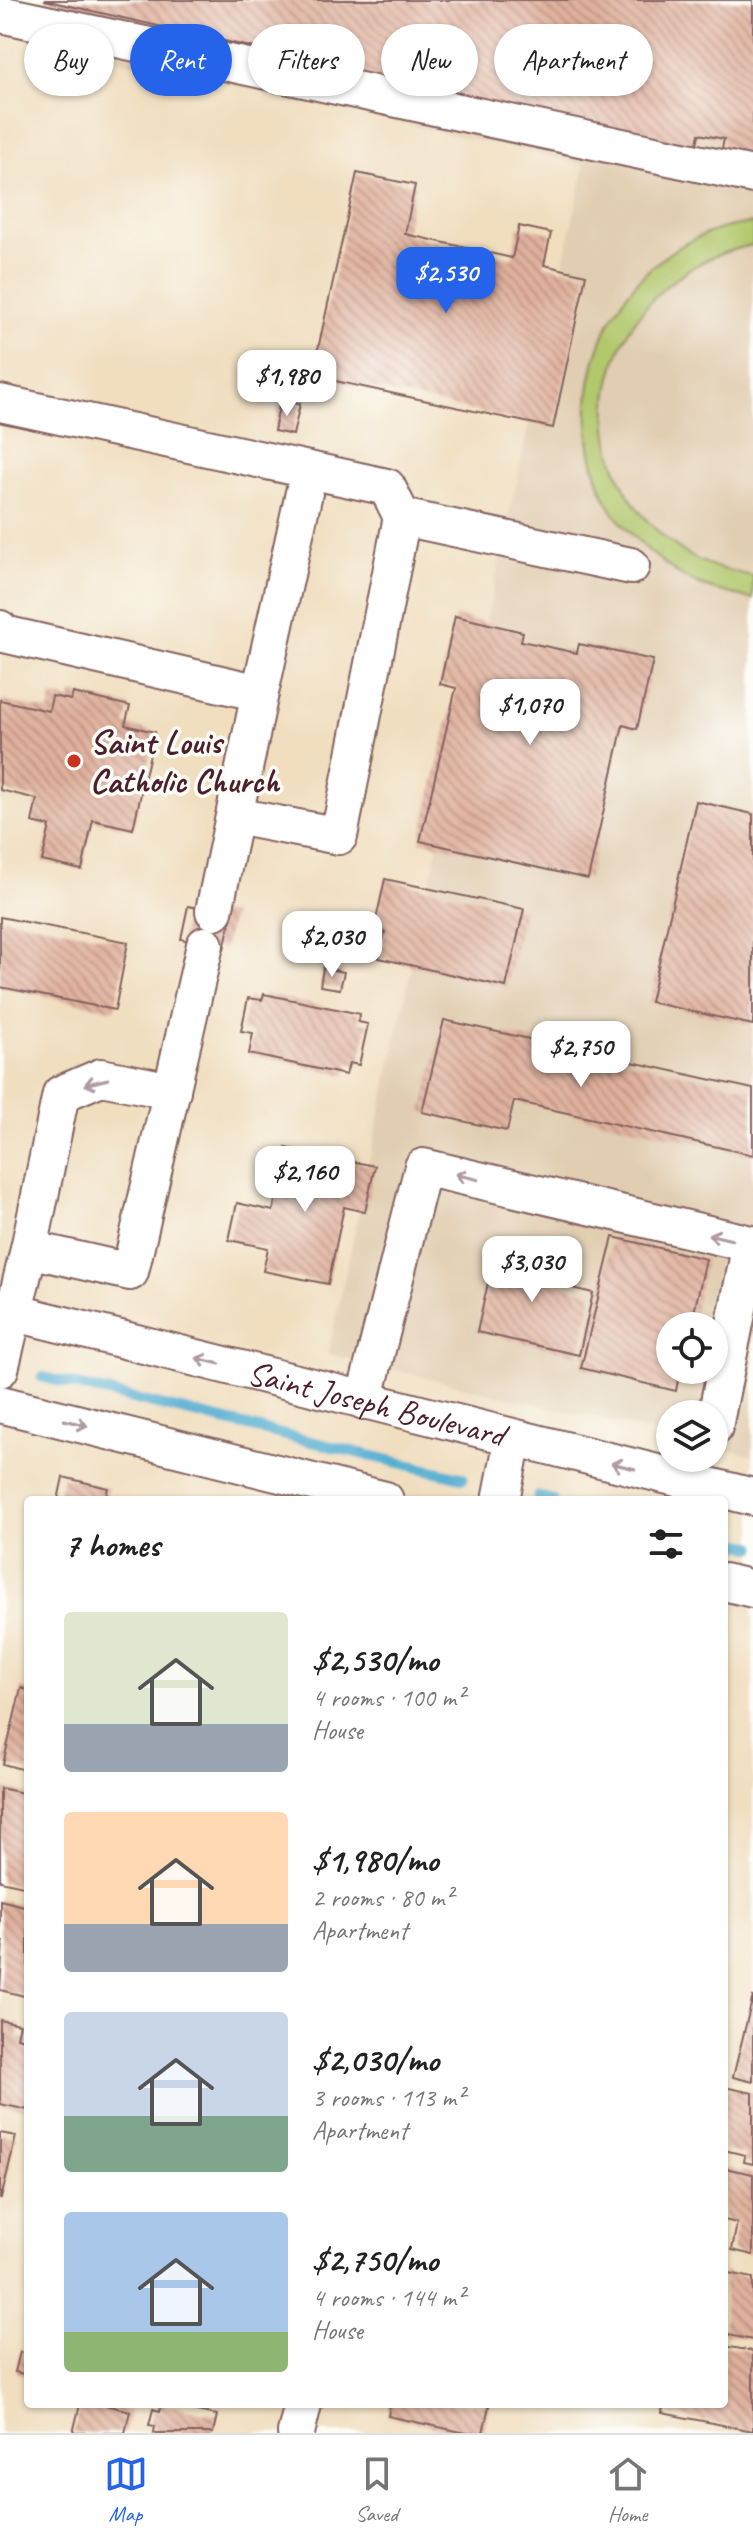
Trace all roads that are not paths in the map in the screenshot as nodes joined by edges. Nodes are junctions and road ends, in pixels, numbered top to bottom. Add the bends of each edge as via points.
1 (0, 14) edge
2 (753, 175) edge
3 (0, 403) edge
4 (309, 470) junction
5 (402, 517) junction
6 (631, 566) dead end
7 (0, 629) edge
8 (260, 693) junction
9 (235, 816) junction
10 (214, 911) dead end
11 (205, 945) dead end
12 (172, 1091) junction
13 (29, 1249) junction
14 (7, 1310) edge
15 (0, 1369) edge
16 (719, 1400) edge
17 (364, 1401) junction
18 (0, 1404) edge
19 (513, 1439) junction
20 (656, 1463) edge
21 (707, 1472) edge
22 (369, 1496) edge
23 (502, 1496) edge
24 (753, 1497) edge
25 (728, 1583) edge
26 (753, 1589) edge
27 (302, 2408) edge
28 (296, 2433) edge

1 - 2 street
3 - 4 street
4 - 5 street via 387,487
4 - 8 street
5 - 6 street
5 - 9 street via 339,836
7 - 8 street
8 - 9 street
9 - 10 street
11 - 12 street
12 -> 13 street via 101,1077 61,1094
12 - 13 street via 130,1272
13 - 14 street
14 - 15 street
17 -> 14 street, Saint Joseph Boulevard
16 -> 17 street via 751,1244 423,1167
17 - 19 street, Saint Joseph Boulevard
18 -> 22 street
20 -> 19 street, Saint Joseph Boulevard
19 - 23 street
21 - 24 street, Saint Joseph Boulevard
25 - 26 street
27 - 28 street

